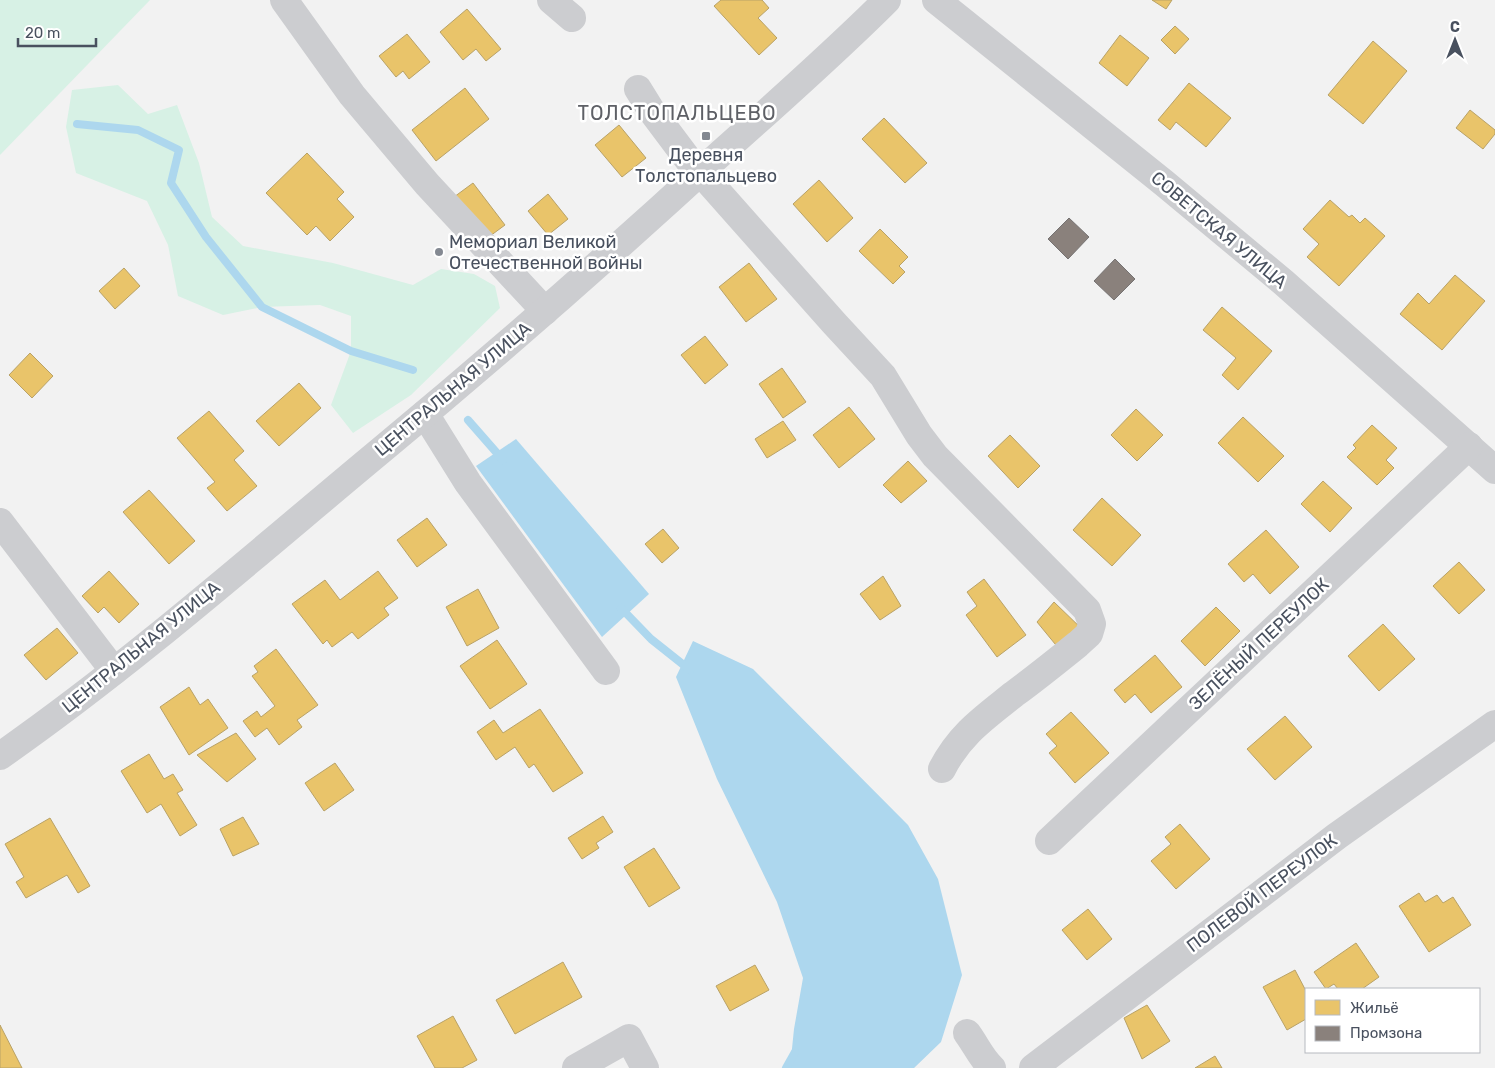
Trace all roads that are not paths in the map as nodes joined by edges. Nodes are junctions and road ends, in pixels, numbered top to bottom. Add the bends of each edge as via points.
1 (284, 0) edge
2 (551, 0) edge
3 (887, 0) edge
4 (936, 0) edge
5 (572, 18) dead end
6 (638, 89) dead end
7 (700, 173) junction
8 (545, 311) junction
9 (425, 414) junction
10 (1469, 446) junction
11 (1495, 470) edge
12 (0, 522) edge
13 (114, 671) junction
14 (606, 671) dead end
15 (1495, 724) edge
16 (0, 756) edge
17 (942, 769) dead end
18 (1049, 841) dead end
19 (966, 1033) dead end
20 (576, 1068) edge
21 (645, 1068) edge
22 (992, 1068) edge
23 (1033, 1068) edge

1 - 8 street via 358,102 427,184
2 - 5 street
3 - 7 street, ЦЕНТРАЛЬНАЯ УЛИЦА
4 - 10 street, СОВЕТСКАЯ УЛИЦА via 1283,282
6 - 7 street
7 - 8 street, ЦЕНТРАЛЬНАЯ УЛИЦА
7 - 17 street via 883,376 935,456 1087,610 1092,624 1088,634 977,724 950,752
8 - 9 street, ЦЕНТРАЛЬНАЯ УЛИЦА
9 - 13 street, ЦЕНТРАЛЬНАЯ УЛИЦА
9 - 14 street via 468,483
10 - 11 street, СОВЕТСКАЯ УЛИЦА
10 - 18 street, ЗЕЛЁНЫЙ ПЕРЕУЛОК
12 - 13 street
13 - 16 street, ЦЕНТРАЛЬНАЯ УЛИЦА
15 - 23 street, ПОЛЕВОЙ ПЕРЕУЛОК via 1337,836
19 - 22 street
20 - 21 street via 629,1038

